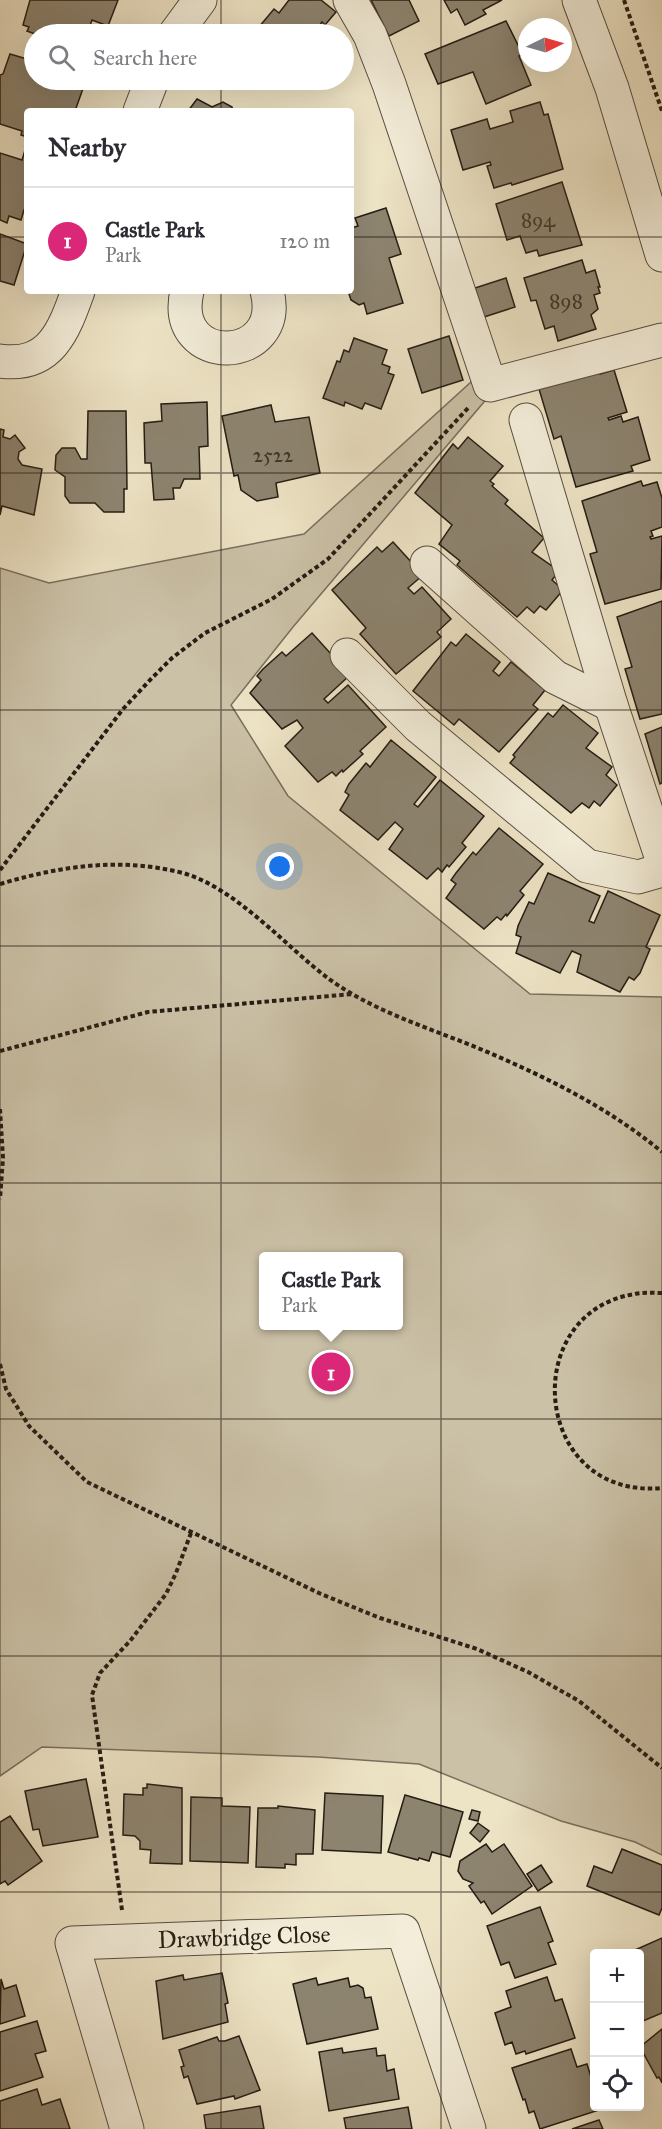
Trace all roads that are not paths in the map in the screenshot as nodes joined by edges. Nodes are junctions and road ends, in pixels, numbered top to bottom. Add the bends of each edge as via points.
1 (200, 0) edge
2 (350, 0) edge
3 (579, 0) edge
4 (182, 24) edge
5 (148, 90) edge
6 (141, 108) edge
7 (662, 255) edge
8 (77, 294) edge
9 (187, 294) edge
10 (268, 294) edge
11 (662, 340) edge
12 (0, 361) edge
13 (526, 420) dead end
14 (427, 563) dead end
15 (347, 655) dead end
16 (611, 705) junction
17 (662, 859) edge
18 (662, 870) edge
19 (127, 2129) edge
20 (469, 2129) edge

1 - 4 street
2 - 11 street via 370,35 389,84 490,385
3 - 7 street via 612,88
5 - 6 street
8 - 12 street via 65,327 46,351 22,360
9 - 10 street via 186,318 191,330 207,344 227,349 241,347 263,330 270,303
13 - 16 street
14 - 16 street via 555,677
15 - 18 street via 418,726 587,866 638,877
16 - 17 street
19 - 20 street, Drawbridge Close via 72,1943 403,1931

